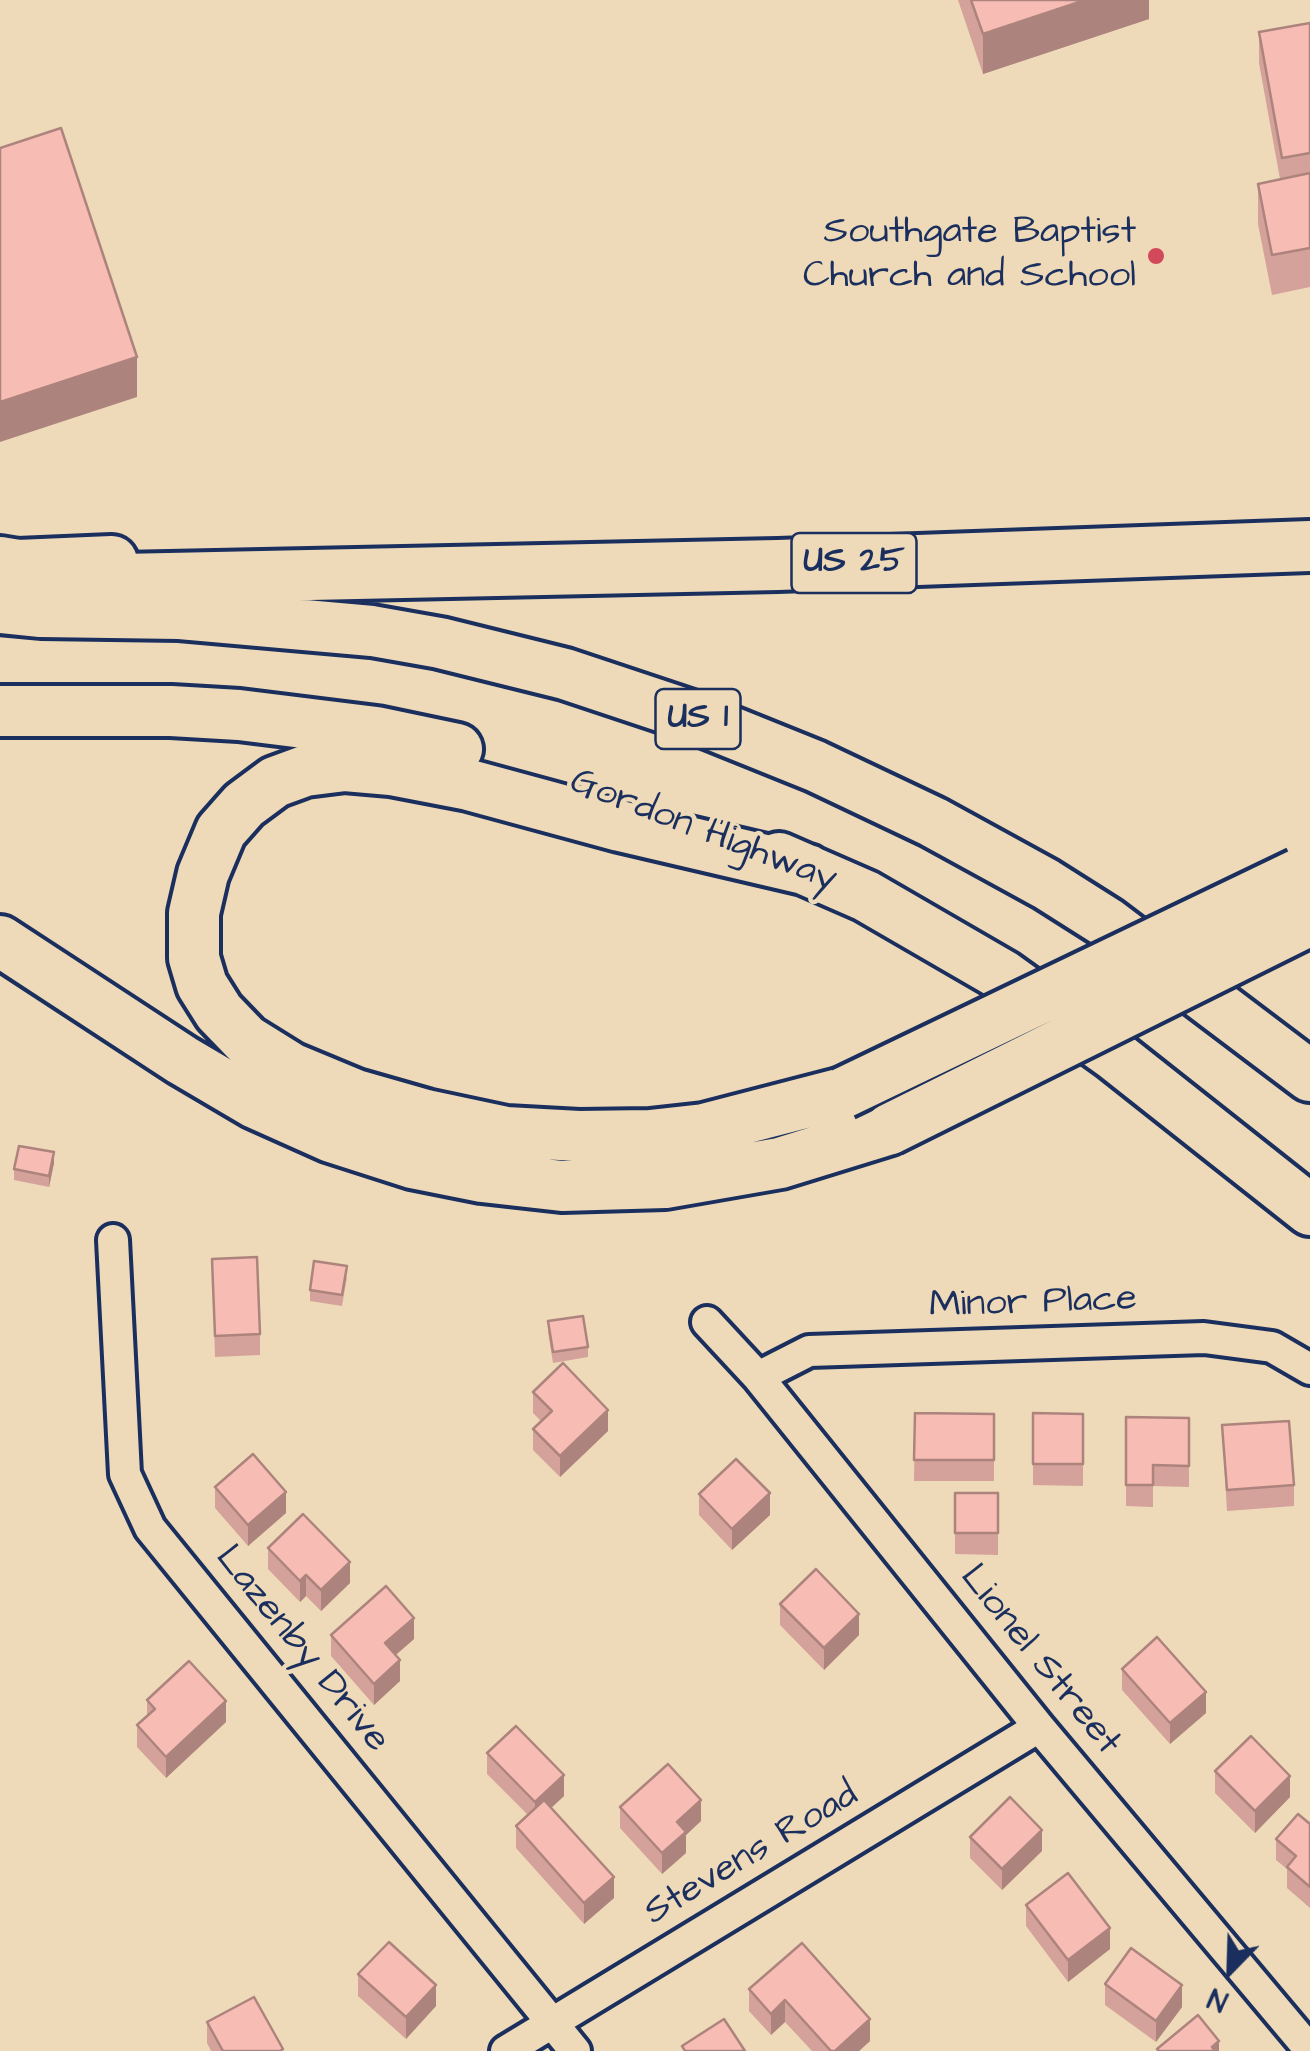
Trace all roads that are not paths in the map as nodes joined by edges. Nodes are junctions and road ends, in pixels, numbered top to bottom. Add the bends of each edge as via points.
1 (1310, 546) edge
2 (0, 562) edge
3 (365, 574) junction
4 (0, 586) edge
5 (0, 608) edge
6 (0, 711) edge
7 (808, 870) junction
8 (1306, 887) edge
9 (0, 941) edge
10 (1310, 1076) edge
11 (1310, 1210) edge
12 (113, 1240) dead end
13 (707, 1322) dead end
14 (1310, 1368) edge
15 (758, 1378) junction
16 (1039, 1726) junction
17 (552, 2024) junction
18 (1310, 2050) edge
19 (506, 2051) edge
20 (575, 2051) edge

1 - 3 highway, US 25
2 - 3 highway via 259,558
3 - 4 highway, US 25
5 - 10 highway, US 1 via 372,630 565,674 691,716 815,766 1046,884
6 - 7 highway, Gordon Highway via 170,711 376,732 575,782
7 - 8 highway, bridge via 469,785 345,766 305,771 275,782 222,831 197,900 194,958 202,985 246,1040 290,1068 356,1095 506,1132 650,1135 704,1129 843,1093
7 - 11 highway, Gordon Highway via 1004,976
8 - 9 highway, bridge via 890,1129 780,1162 665,1183 562,1186 482,1178 331,1137 182,1060
12 - 17 street, Lazenby Drive via 125,1474 150,1528
13 - 15 street, Lionel Street
14 - 15 street, Minor Place via 1272,1347 1204,1338 809,1351
15 - 16 street, Lionel Street
16 - 17 street, Stevens Road
16 - 18 street, Lionel Street
17 - 19 street, Stevens Road
17 - 20 street, Lazenby Drive

